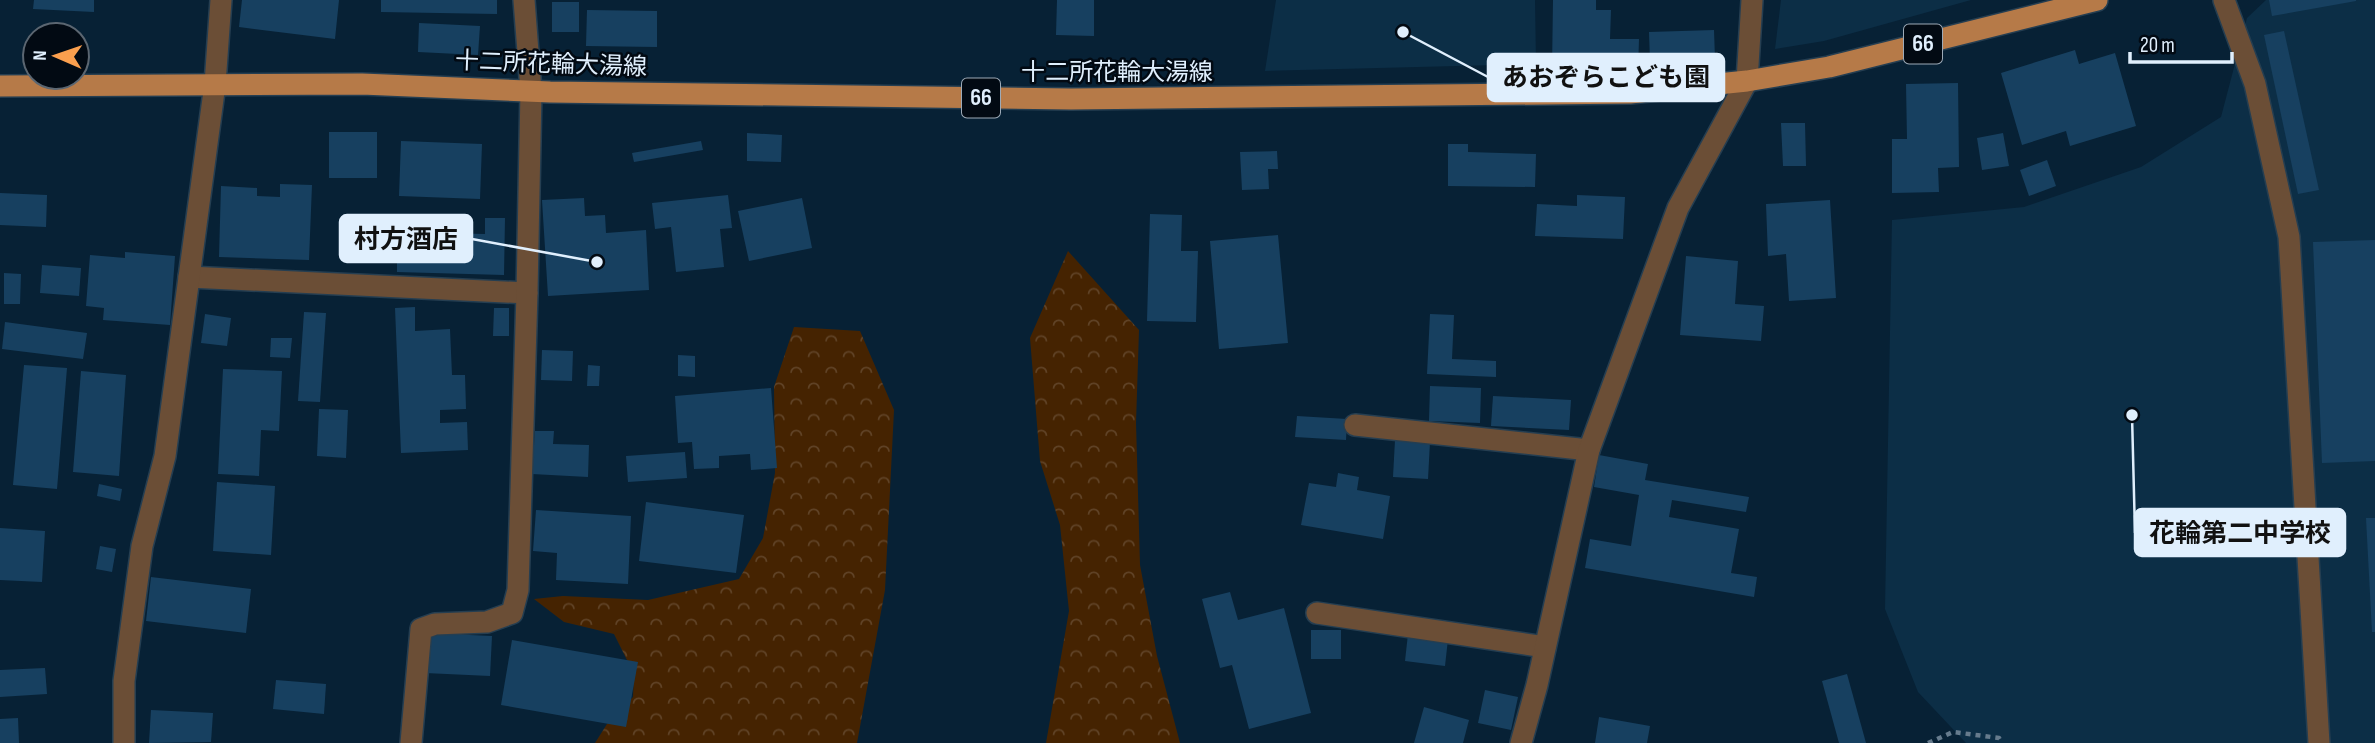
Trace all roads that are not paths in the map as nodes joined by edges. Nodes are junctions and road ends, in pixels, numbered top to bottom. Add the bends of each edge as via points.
1 (221, 0) edge
2 (524, 0) edge
3 (1752, 0) edge
4 (2098, 0) edge
5 (2224, 0) edge
6 (1747, 81) junction
7 (215, 84) junction
8 (0, 86) edge
9 (531, 91) junction
10 (189, 277) junction
11 (527, 293) junction
12 (1355, 425) dead end
13 (1589, 450) junction
14 (1317, 613) dead end
15 (1545, 647) junction
16 (124, 743) edge
17 (411, 743) edge
18 (1521, 743) edge
19 (2319, 743) edge

1 - 7 street
2 - 9 street
3 - 6 street
4 - 6 main road, 十二所花輪大湯線 / 66 via 1829,67
5 - 19 street via 2255,83 2289,237
6 - 9 main road, 十二所花輪大湯線 / 66 via 1630,93 1071,99
6 - 13 street via 1678,208
7 - 8 main road, 十二所花輪大湯線 / 66
7 - 9 main road, 十二所花輪大湯線 / 66
7 - 10 street
9 - 11 street
10 - 11 street
10 - 16 street via 164,456 142,546 124,681
11 - 17 street via 518,590 512,613 486,622 421,629
12 - 13 street
13 - 15 street
14 - 15 street
15 - 18 street

